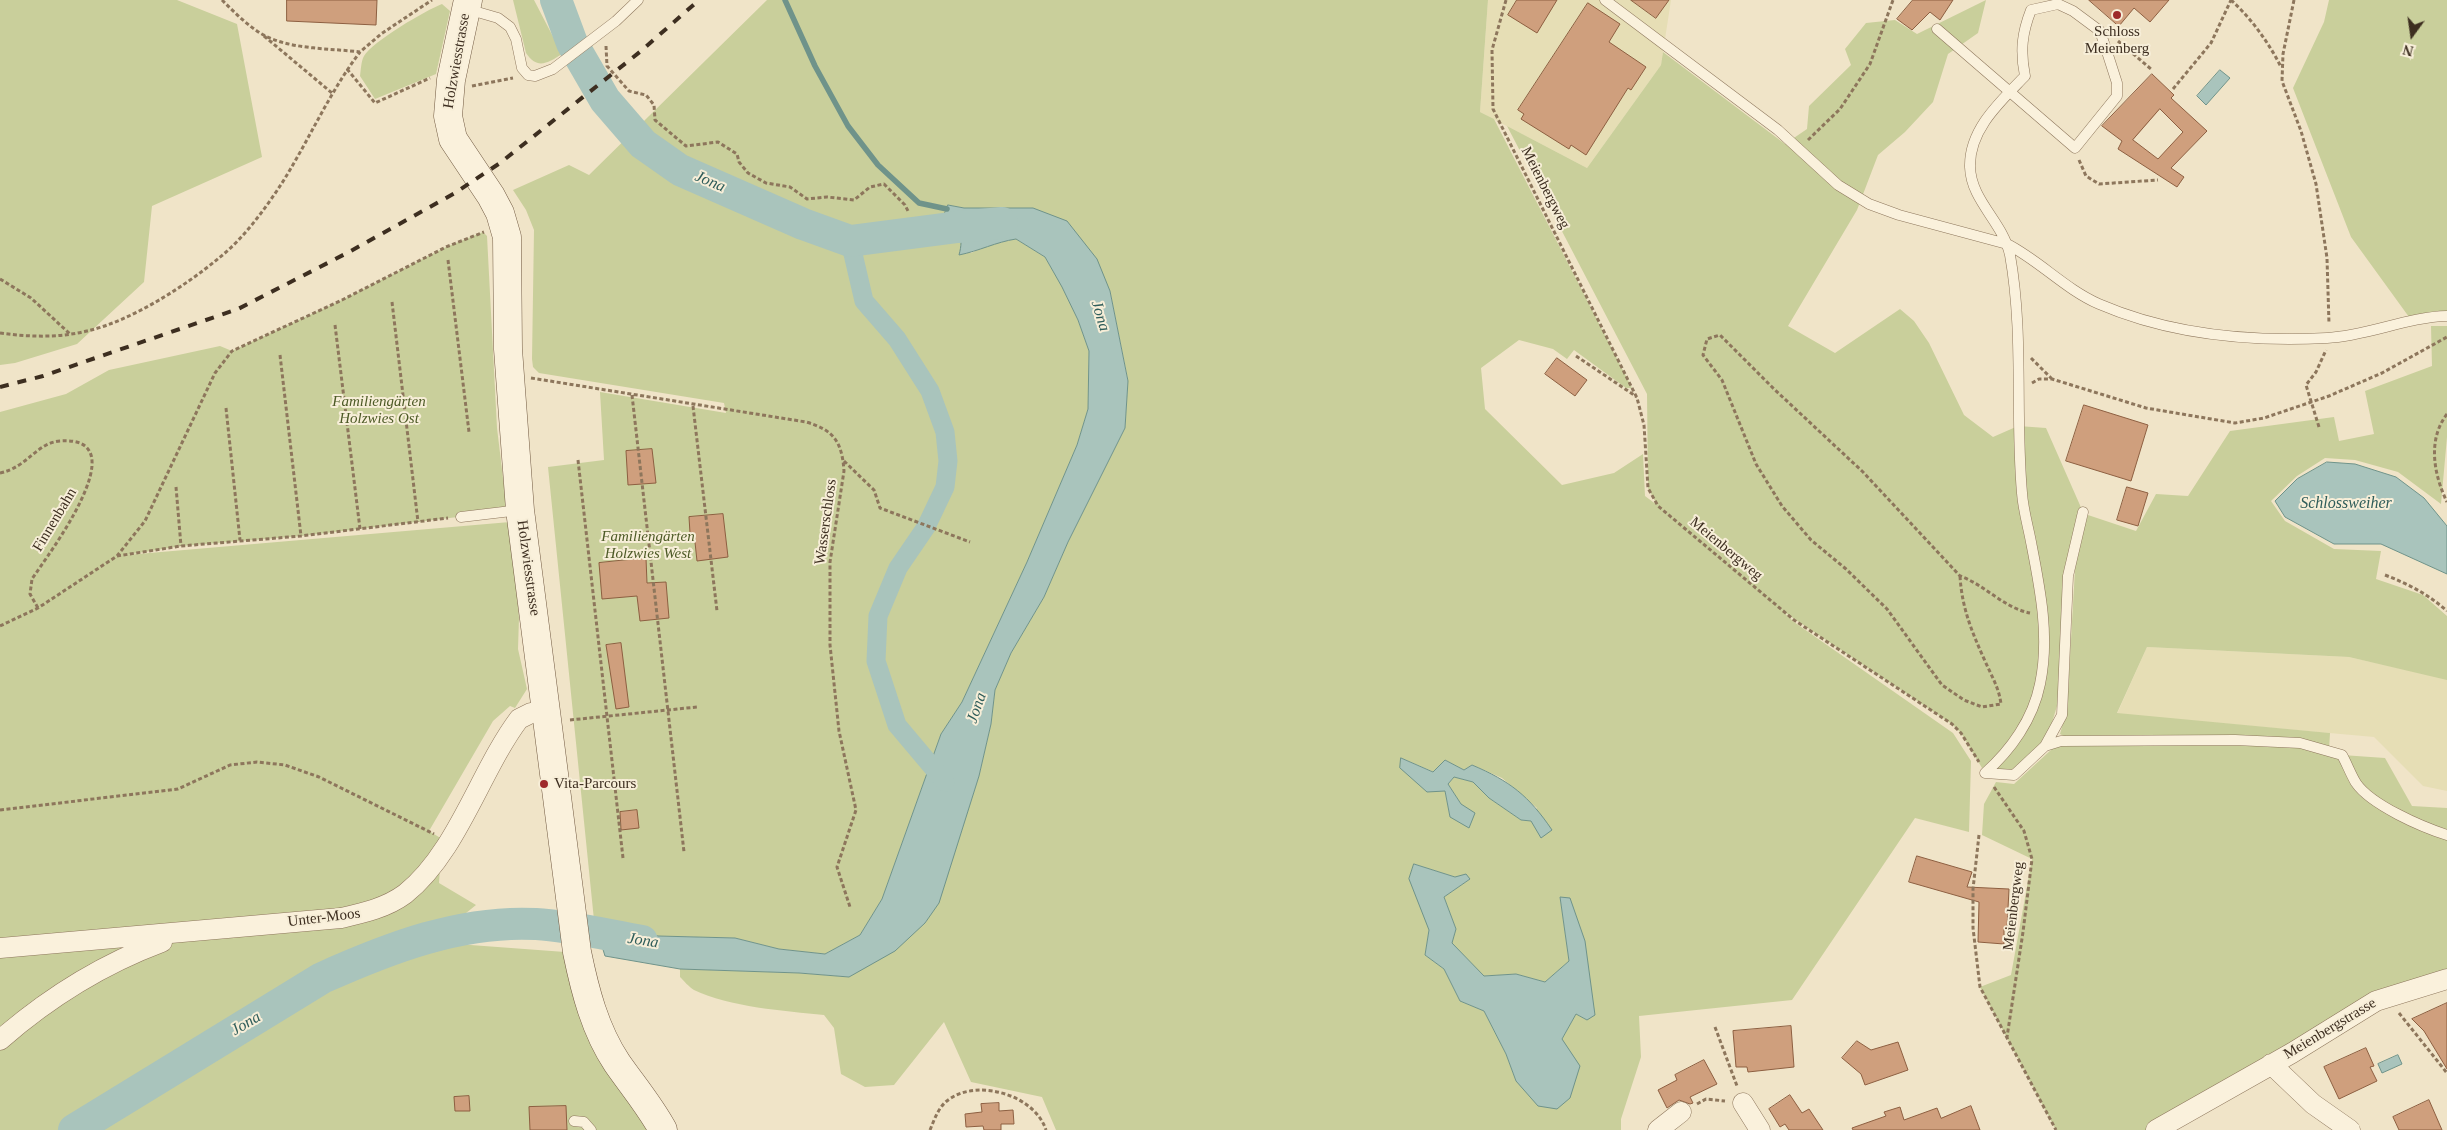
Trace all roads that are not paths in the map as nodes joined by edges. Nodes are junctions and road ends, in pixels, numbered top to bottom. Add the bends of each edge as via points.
1 (638, 0) edge
2 (1605, 0) edge
3 (468, 5) edge
4 (1937, 28) dead end
5 (2010, 92) junction
6 (2007, 244) junction
7 (2447, 316) edge
8 (520, 510) junction
9 (2083, 512) dead end
10 (461, 517) road end
11 (555, 716) junction
12 (2045, 746) junction
13 (2447, 835) edge
14 (188, 932) junction
15 (0, 948) edge
16 (2447, 979) edge
17 (0, 1040) edge
18 (2271, 1064) junction
19 (1743, 1103) road end
20 (1681, 1112) road end
21 (574, 1121) dead end
22 (591, 1130) edge
23 (663, 1130) edge
24 (1658, 1130) edge
25 (1760, 1130) edge
26 (2156, 1130) edge
27 (2350, 1130) edge

1 - 3 lane via 607,28 543,75 528,74 522,68 510,27
2 - 6 lane via 1778,130 1838,185 1869,204
3 - 8 street, Holzwiesstrasse via 451,80 448,116 453,139 492,196 504,225 508,251 509,375
4 - 5 lane
5 - 5 lane via 2025,76 2023,30 2031,10 2058,4 2100,31 2117,84 2117,96 2074,148
5 - 6 lane via 1988,116 1974,141 1970,167 1974,190 2003,232
6 - 7 lane via 2060,282 2099,304 2206,335 2260,339 2329,338
6 - 12 lane via 2016,305 2022,495 2045,642 2040,685 2027,721 1985,773 2014,775
8 - 10 lane
8 - 11 street, Holzwiesstrasse
9 - 12 lane via 2068,576 2062,715
11 - 14 street, Unter-Moos via 526,715 517,722 447,842 404,895 368,912 341,918
11 - 23 street, Holzwiesstrasse via 570,904 584,985 599,1030
12 - 13 lane via 2072,740 2300,742 2342,756 2356,784 2369,796 2431,830
14 - 15 street, Unter-Moos
14 - 17 street via 125,956 30,1014
16 - 18 street, Meienbergstrasse via 2376,1001
18 - 26 street, Meienbergstrasse
18 - 27 street, Meienbergstrasse via 2314,1104
19 - 25 street
20 - 24 street
21 - 22 lane via 584,1122

